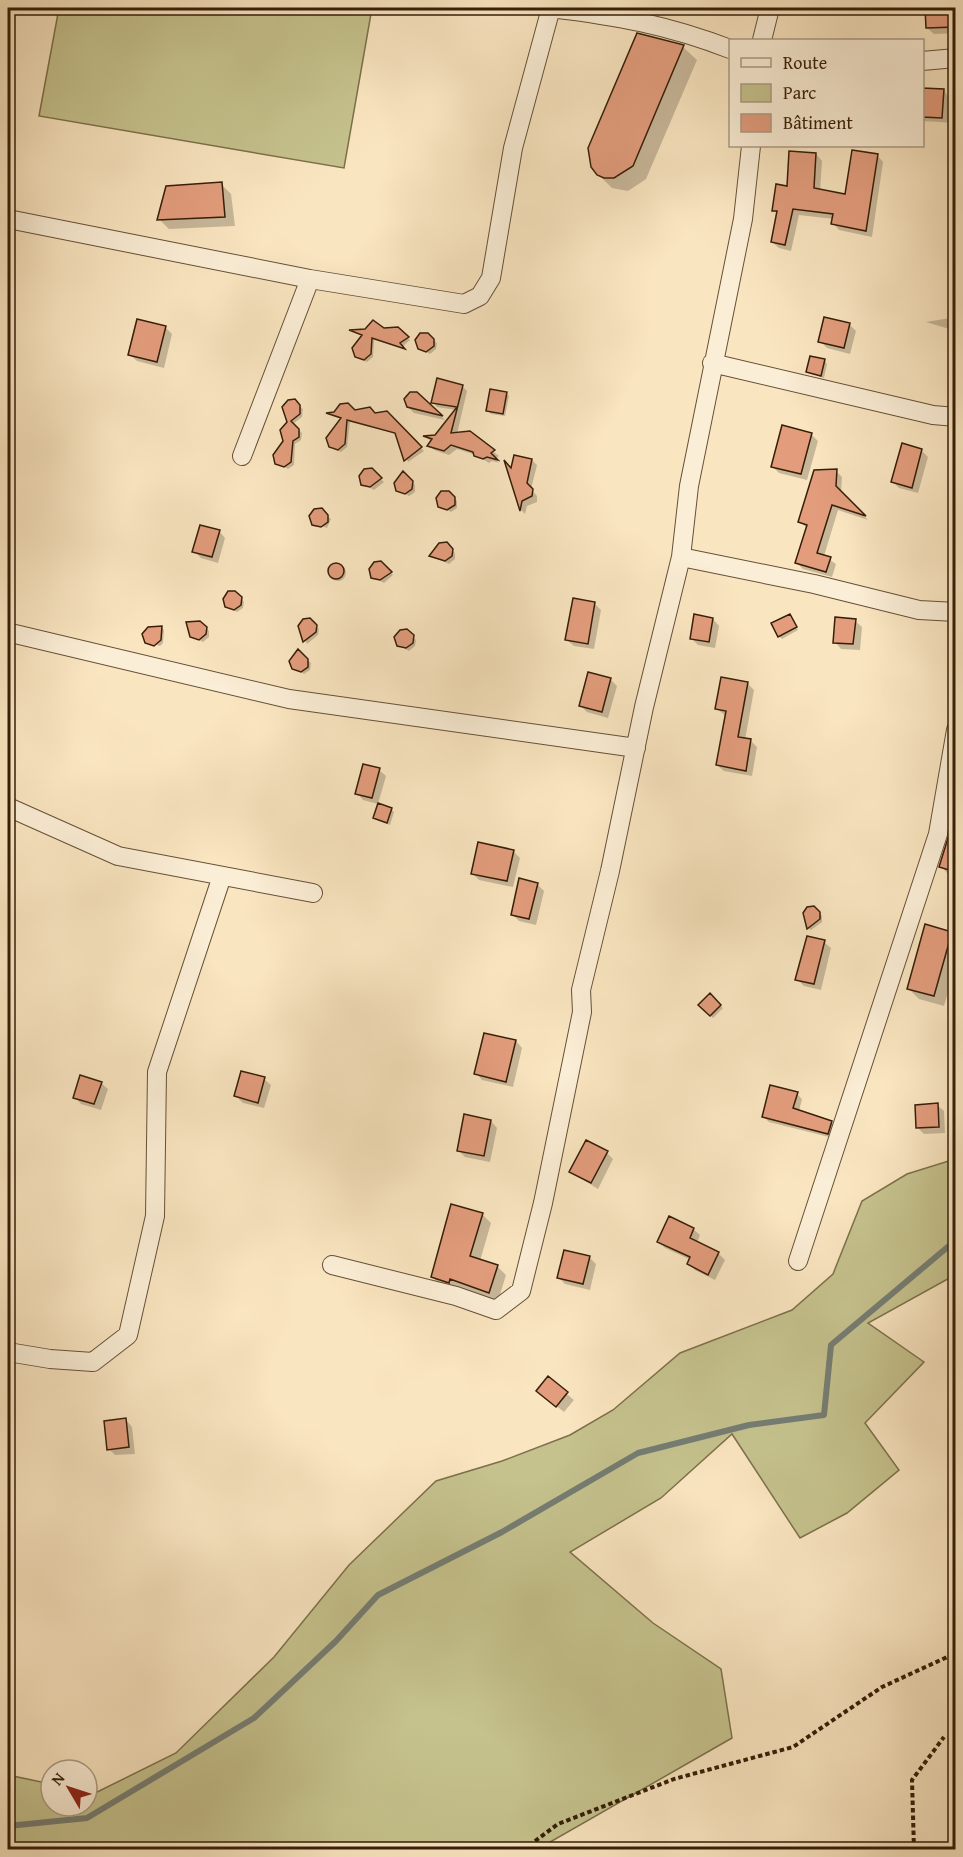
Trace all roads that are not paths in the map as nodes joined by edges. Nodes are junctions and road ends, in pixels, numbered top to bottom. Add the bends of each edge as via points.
1 (551, 8) edge
2 (770, 8) edge
3 (762, 39) edge
4 (729, 49) edge
5 (956, 58) edge
6 (924, 61) edge
7 (751, 147) edge
8 (8, 219) edge
9 (310, 279) junction
10 (712, 363) junction
11 (956, 417) edge
12 (242, 456) dead end
13 (681, 557) junction
14 (956, 612) edge
15 (8, 636) edge
16 (956, 729) edge
17 (636, 748) junction
18 (8, 807) edge
19 (222, 876) junction
20 (313, 893) dead end
21 (798, 1262) dead end
22 (332, 1265) dead end
23 (8, 1352) edge

1 - 4 street via 613,15 684,31
1 - 9 street via 513,148 491,278 480,296 464,304
2 - 3 street
5 - 6 street
7 - 10 street via 743,219
8 - 9 street
9 - 12 street
10 - 11 street
10 - 13 street via 689,486
13 - 14 street via 919,610
13 - 17 street
15 - 17 street via 15,634 289,699
16 - 21 street via 938,834
17 - 22 street via 581,990 582,1012 521,1291 496,1310
18 - 19 street via 118,856
19 - 20 street
19 - 23 street via 157,1072 155,1216 128,1335 93,1362

